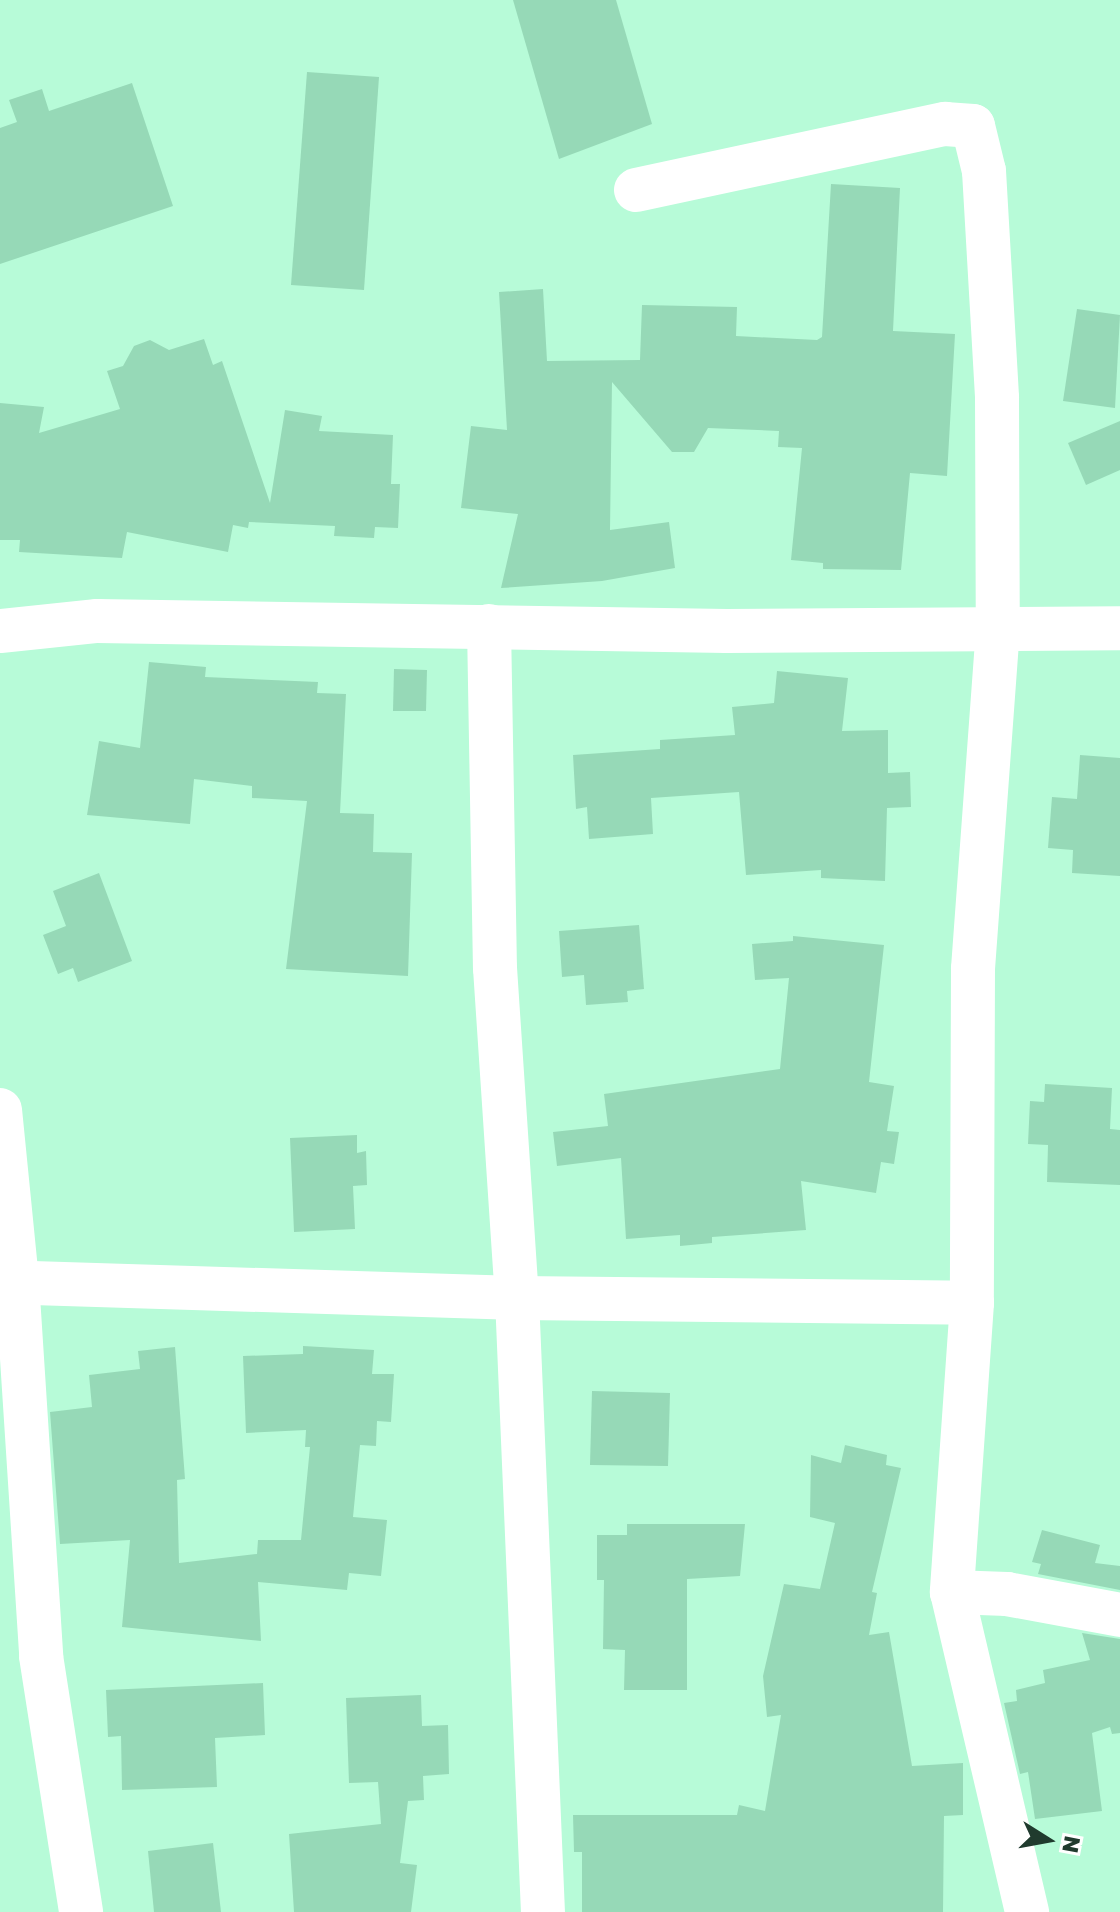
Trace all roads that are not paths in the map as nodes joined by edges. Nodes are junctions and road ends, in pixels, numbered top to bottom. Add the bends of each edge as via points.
1 (636, 190) dead end
2 (489, 626) junction
3 (998, 628) junction
4 (1120, 628) edge
5 (0, 631) edge
6 (0, 1110) edge
7 (9, 1282) edge
8 (517, 1298) junction
9 (972, 1303) junction
10 (952, 1592) junction
11 (1120, 1615) edge
12 (81, 1912) edge
13 (543, 1912) edge
14 (1027, 1912) edge

1 - 3 street via 945,124 973,126 984,171 997,398
2 - 3 street
2 - 5 street via 97,621
2 - 8 street via 495,968
3 - 4 street
3 - 9 street via 973,969
6 - 7 street
7 - 8 street
7 - 12 street via 41,1656
8 - 9 street
8 - 13 street
9 - 10 street
10 - 11 street via 1007,1594
10 - 14 street

